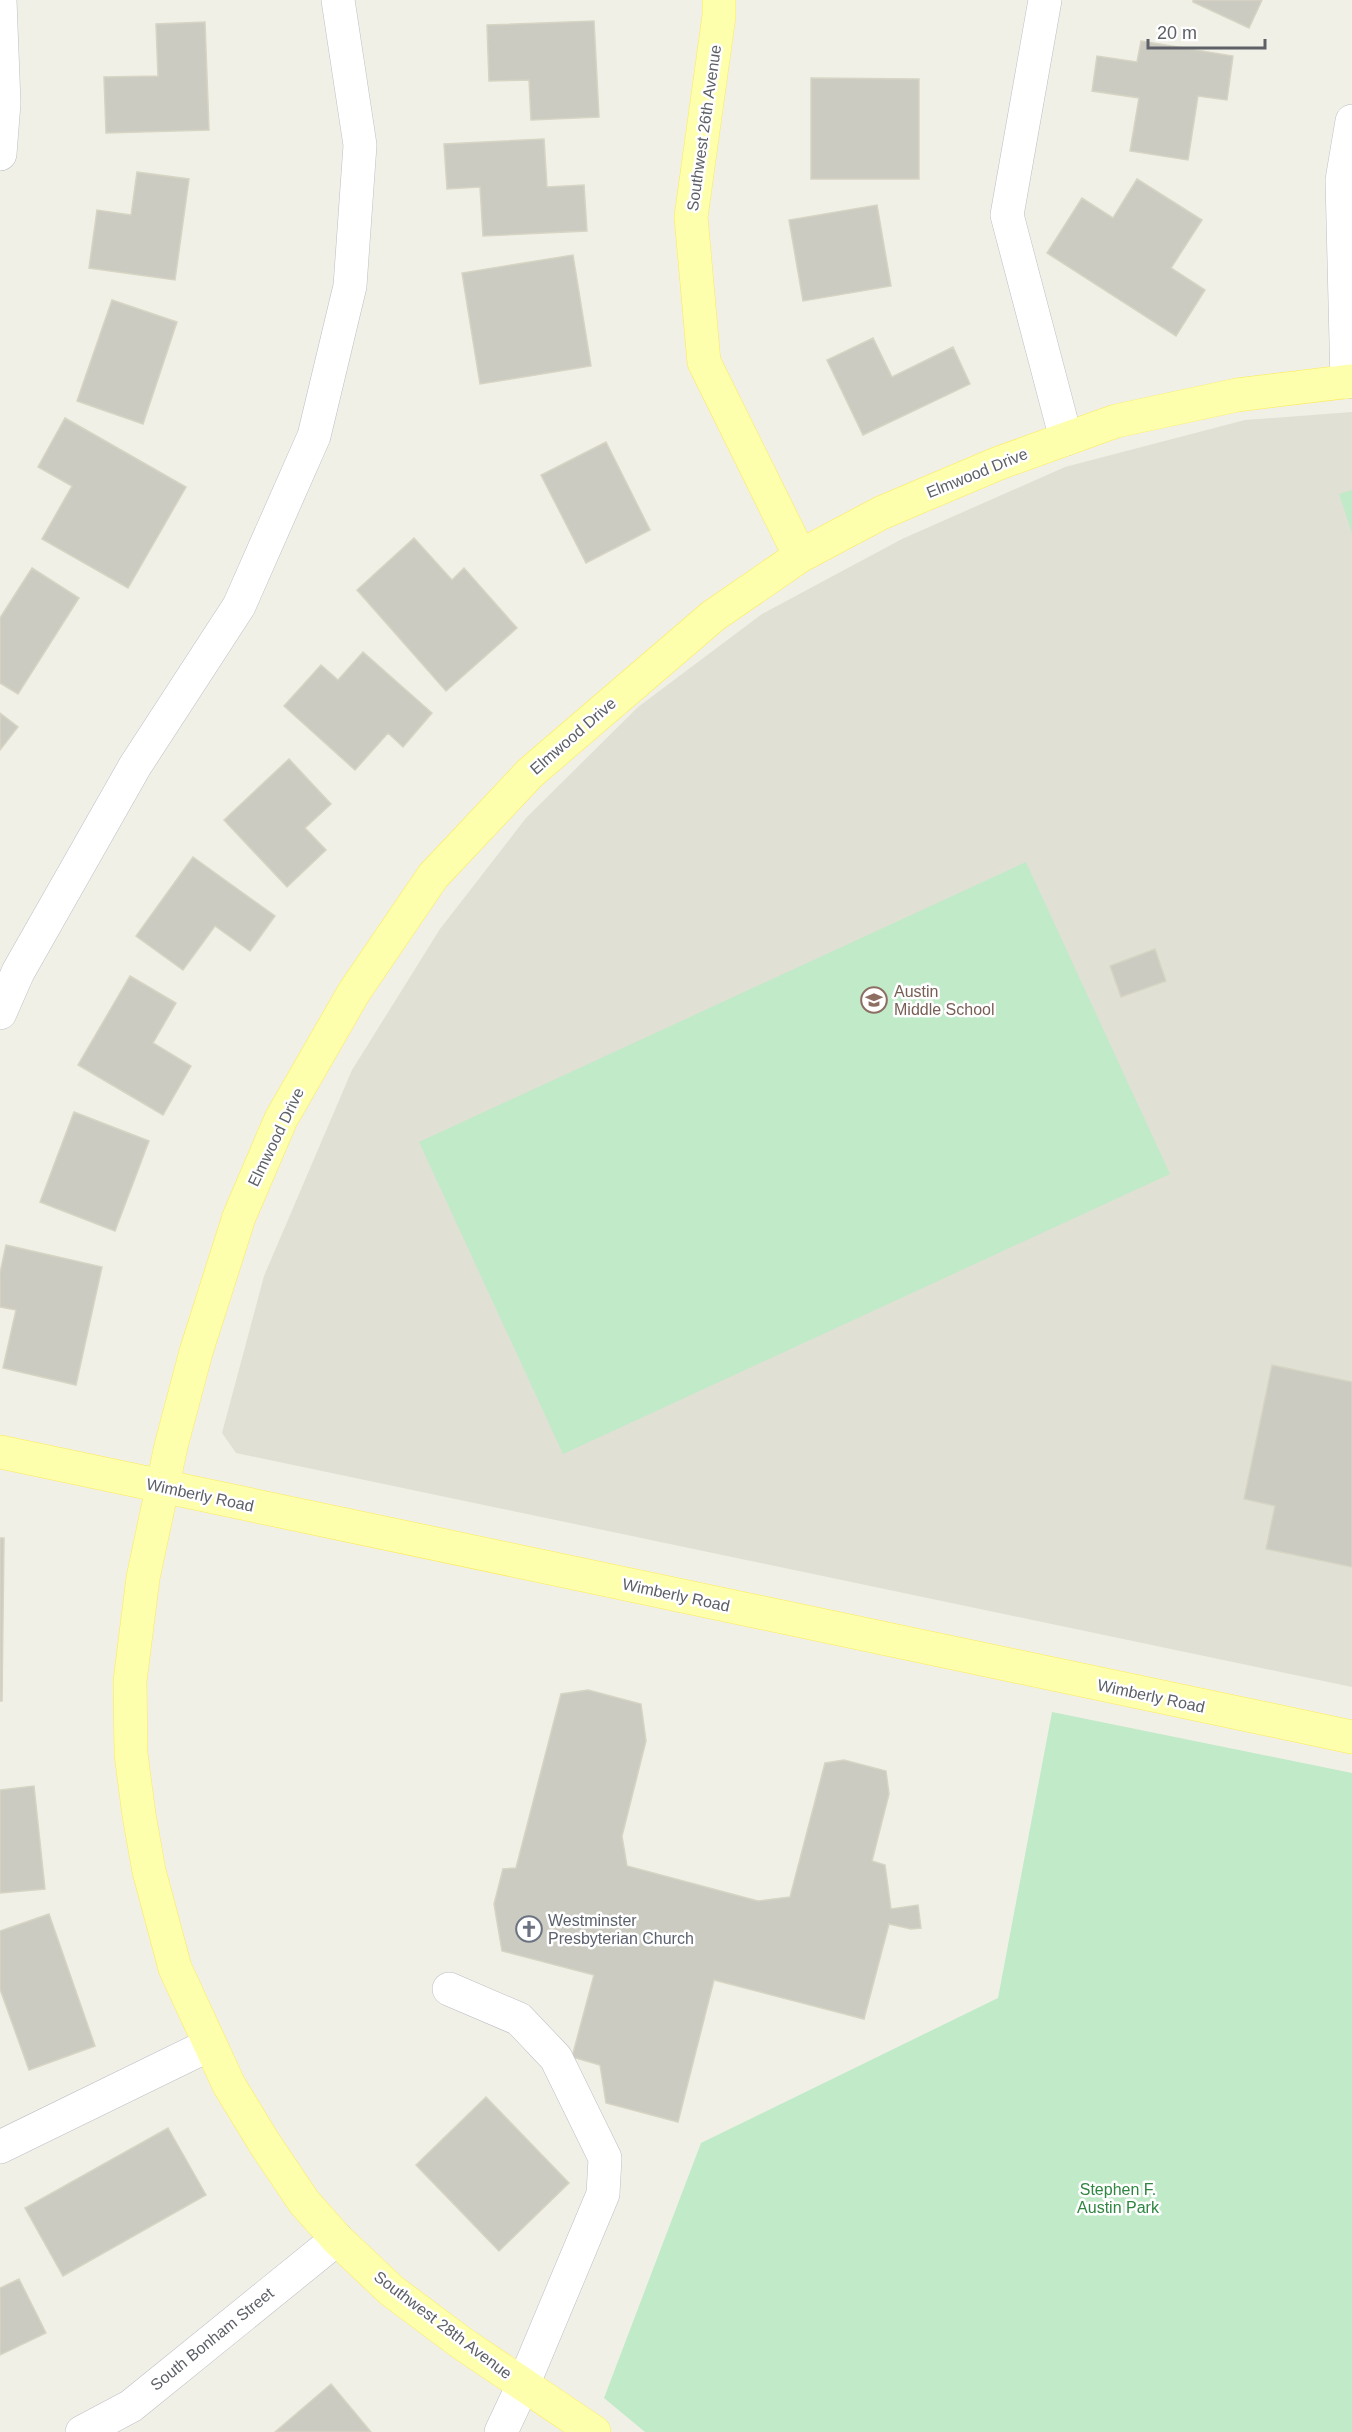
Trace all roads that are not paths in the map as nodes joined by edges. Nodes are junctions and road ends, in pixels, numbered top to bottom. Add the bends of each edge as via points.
1 (0, 0) edge
2 (338, 0) edge
3 (719, 0) edge
4 (1045, 0) edge
5 (1352, 121) edge
6 (0, 154) edge
7 (1350, 381) edge
8 (1066, 439) junction
9 (800, 556) junction
10 (0, 1013) edge
11 (0, 1452) edge
12 (162, 1488) junction
13 (1352, 1737) edge
14 (449, 1989) dead end
15 (209, 2045) junction
16 (0, 2146) edge
17 (337, 2239) junction
18 (523, 2385) junction
19 (82, 2432) edge
20 (501, 2432) edge
21 (594, 2432) edge

1 - 6 street via 4,103
2 - 10 street via 360,144 350,286 314,436 239,606 135,766 18,972
3 - 9 main road, Southwest 26th Avenue via 691,217 704,362
4 - 8 street via 1006,215
5 - 7 street via 1342,180
7 - 8 main road, Elmwood Drive via 1237,395 1116,421
8 - 9 main road, Elmwood Drive via 881,513
9 - 12 main road, Elmwood Drive via 713,616 530,773 433,876 354,992 280,1119 239,1217 217,1284
11 - 12 main road, Wimberly Road
12 - 13 main road, Wimberly Road
12 - 15 main road, Southwest 28th Avenue via 143,1578 130,1682 131,1754 152,1882 175,1968
14 - 18 street via 519,2019 556,2058 605,2158 603,2194
15 - 16 street
15 - 17 main road, Southwest 28th Avenue via 265,2144 304,2202
17 - 18 main road, Southwest 28th Avenue via 392,2290
17 - 19 street, South Bonham Street via 131,2406
18 - 20 street
18 - 21 main road, Southwest 28th Avenue

